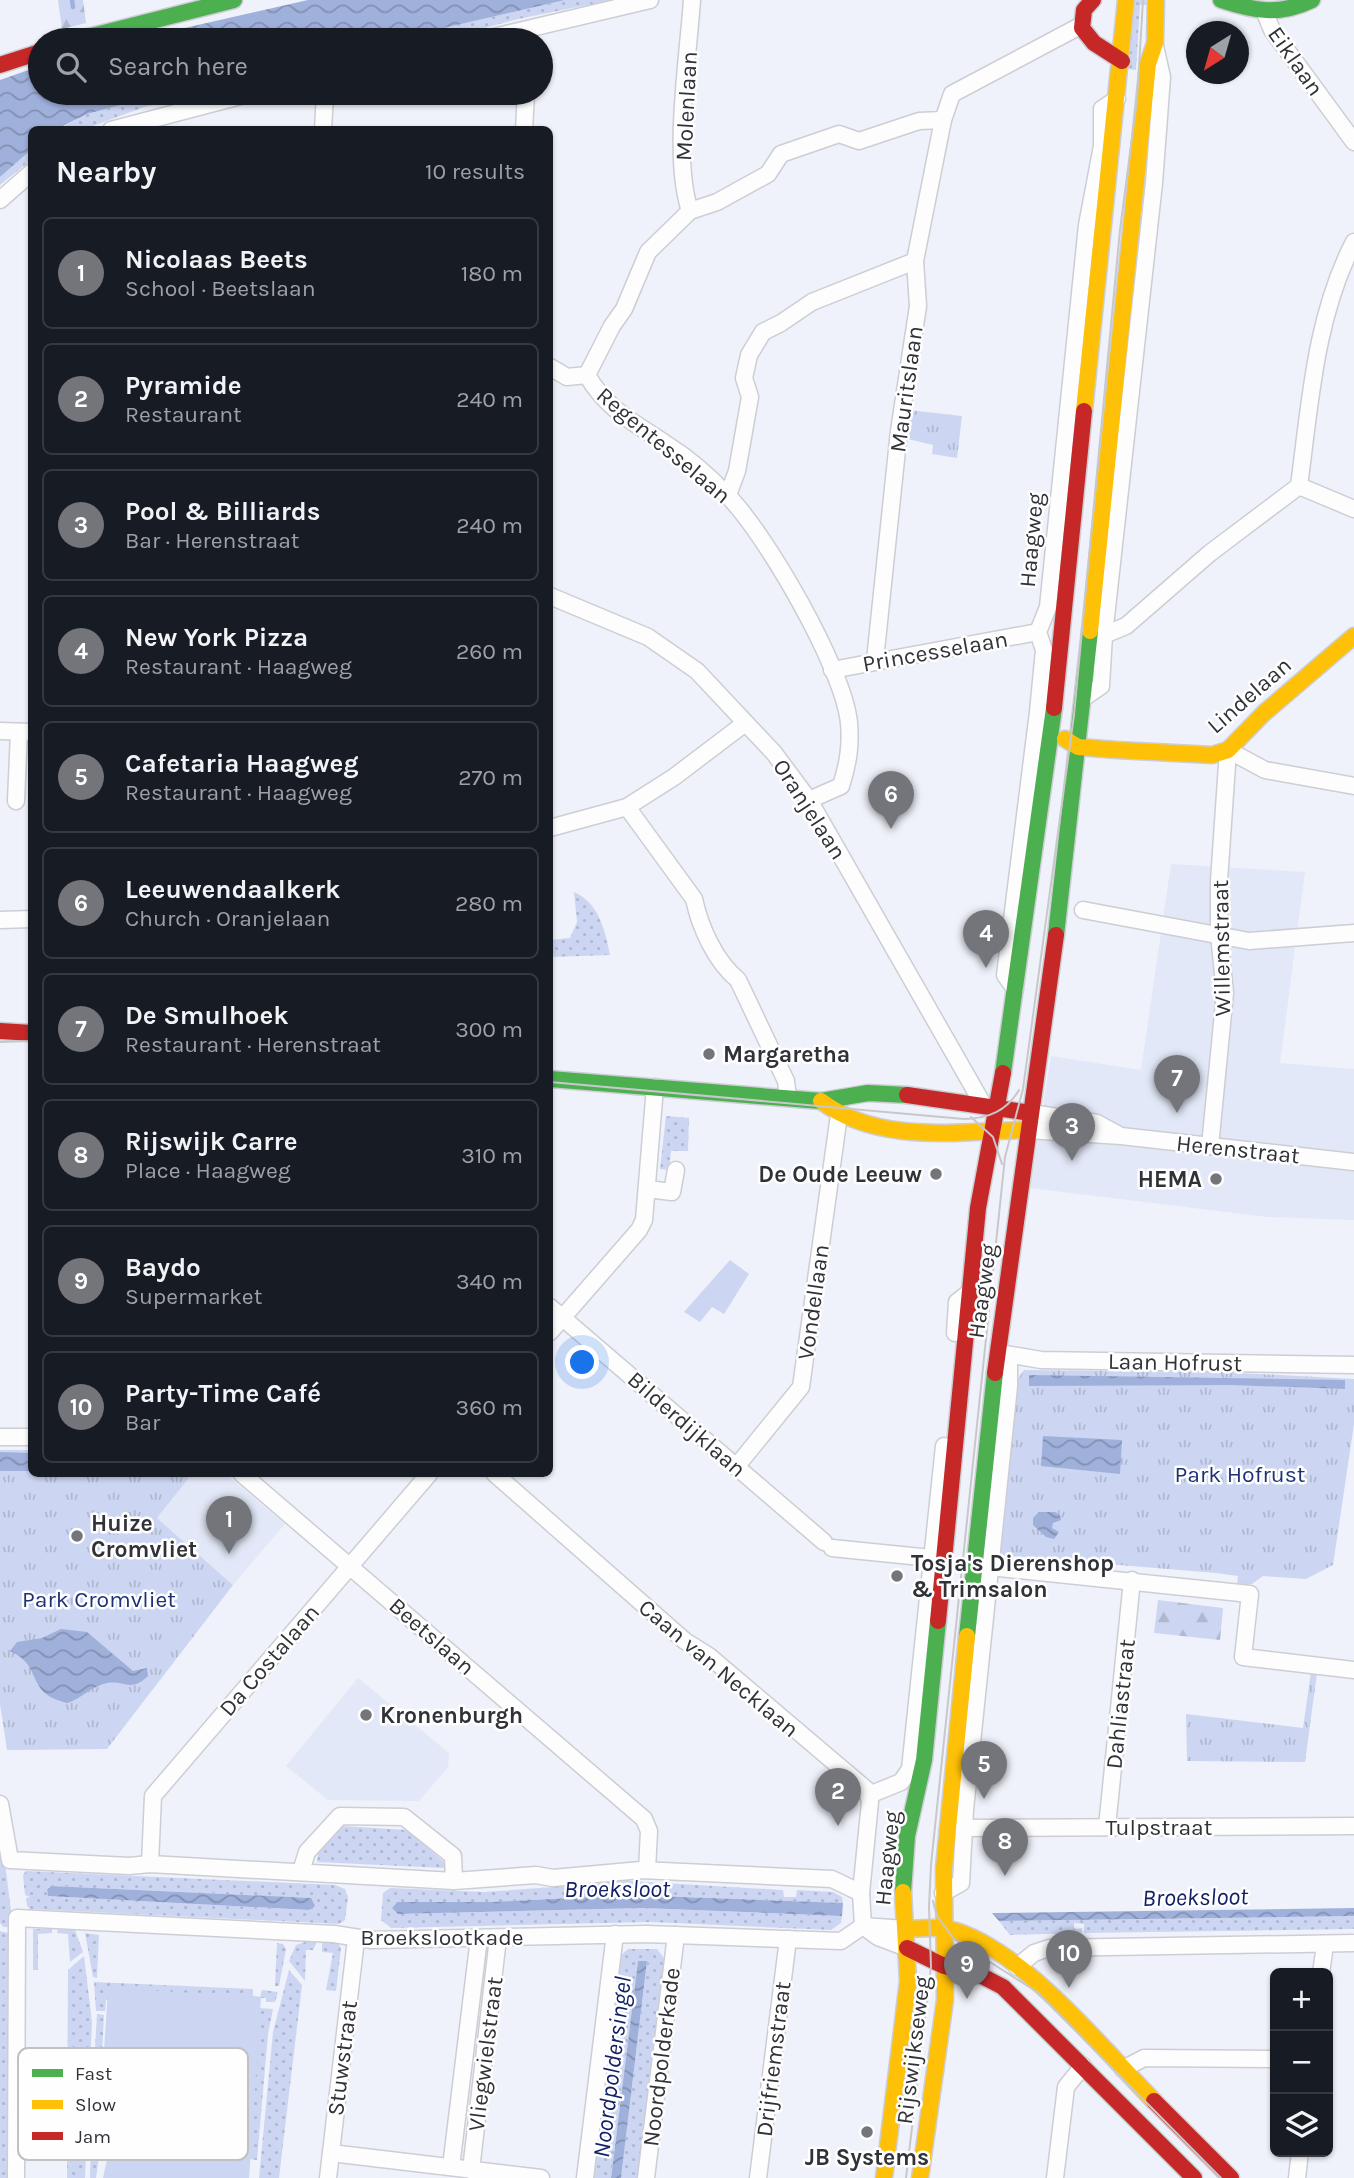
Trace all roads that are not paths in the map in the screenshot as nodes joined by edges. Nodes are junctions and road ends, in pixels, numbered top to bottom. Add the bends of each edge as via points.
1 (234, 0) edge
2 (650, 0) edge
3 (692, 0) edge
4 (1093, 0) edge
5 (1126, 0) edge
6 (1156, 0) edge
7 (1168, 0) edge
8 (1221, 0) edge
9 (1312, 0) edge
10 (1237, 3) edge
11 (1265, 13) junction
12 (1156, 19) junction
13 (1080, 26) junction
14 (1125, 26) junction
15 (123, 28) edge
16 (553, 28) edge
17 (1094, 40) junction
18 (1154, 43) junction
19 (28, 56) edge
20 (1122, 61) junction
21 (0, 65) edge
22 (1118, 99) junction
23 (217, 105) edge
24 (324, 105) edge
25 (525, 105) edge
26 (943, 121) junction
27 (164, 123) edge
28 (141, 126) edge
29 (323, 126) edge
30 (524, 126) edge
31 (1354, 142) edge
32 (28, 176) edge
33 (0, 200) edge
34 (690, 211) junction
35 (1354, 242) edge
36 (915, 261) junction
37 (553, 369) edge
38 (587, 375) junction
39 (1299, 486) junction
40 (729, 495) junction
41 (1354, 509) edge
42 (553, 597) edge
43 (1038, 632) junction
44 (1104, 635) junction
45 (1354, 636) edge
46 (875, 660) junction
47 (832, 670) junction
48 (1085, 696) junction
49 (744, 724) junction
50 (1051, 726) junction
51 (0, 731) edge
52 (25, 732) edge
53 (1078, 747) junction
54 (1228, 750) junction
55 (1048, 771) junction
56 (1354, 786) edge
57 (809, 800) junction
58 (16, 801) dead end
59 (627, 807) junction
60 (553, 827) edge
61 (1083, 910) dead end
62 (28, 919) edge
63 (0, 920) edge
64 (1354, 933) edge
65 (1219, 935) junction
66 (1015, 989) junction
67 (0, 1031) edge
68 (28, 1033) edge
69 (28, 1044) edge
70 (0, 1045) edge
71 (553, 1079) edge
72 (655, 1087) junction
73 (788, 1098) junction
74 (821, 1101) junction
75 (990, 1107) junction
76 (839, 1115) junction
77 (1029, 1122) junction
78 (992, 1130) junction
79 (1210, 1146) junction
80 (1354, 1162) edge
81 (676, 1170) dead end
82 (647, 1189) junction
83 (971, 1291) junction
84 (553, 1310) edge
85 (563, 1318) junction
86 (553, 1329) edge
87 (1003, 1354) junction
88 (1354, 1365) edge
89 (0, 1437) edge
90 (28, 1437) edge
91 (736, 1466) junction
92 (246, 1477) edge
93 (426, 1477) edge
94 (499, 1477) edge
95 (931, 1558) junction
96 (350, 1566) junction
97 (989, 1567) junction
98 (1132, 1580) junction
99 (1354, 1670) edge
100 (869, 1795) junction
101 (0, 1804) edge
102 (1354, 1826) edge
103 (1107, 1827) junction
104 (964, 1829) junction
105 (150, 1864) junction
106 (648, 1870) junction
107 (301, 1871) junction
108 (454, 1881) junction
109 (861, 1893) junction
110 (943, 1893) junction
111 (863, 1926) junction
112 (944, 1927) junction
113 (906, 1929) junction
114 (615, 1934) junction
115 (676, 1935) junction
116 (479, 1938) junction
117 (499, 1938) junction
118 (356, 1939) junction
119 (788, 1939) junction
120 (1354, 1943) edge
121 (1325, 1945) junction
122 (907, 1948) junction
123 (946, 1967) junction
124 (1017, 1967) junction
125 (1322, 1968) edge
126 (1270, 2059) edge
127 (1083, 2066) junction
128 (1123, 2069) junction
129 (331, 2153) junction
130 (1299, 2157) edge
131 (451, 2167) junction
132 (471, 2170) junction
133 (16, 2178) edge
134 (328, 2178) edge
135 (541, 2178) edge
136 (585, 2178) edge
137 (646, 2178) edge
138 (758, 2178) edge
139 (884, 2178) edge
140 (920, 2178) edge
141 (1055, 2178) edge
142 (1194, 2178) edge
143 (1231, 2178) edge
144 (1297, 2178) edge

1 - 15 main road
2 - 16 street
3 - 34 street, Molenlaan via 681,158 683,191
4 - 13 main road via 1080,16
5 - 14 main road, Haagweg
6 - 12 main road, Haagweg
7 - 12 main road
8 - 10 main road
9 - 11 main road via 1291,12
10 - 11 main road
11 - 31 street, Eiklaan via 1272,30
12 - 18 main road, Haagweg
13 - 17 main road via 1087,38
13 - 26 street, Mauritslaan via 952,94
14 - 17 main road
14 - 20 main road, Haagweg
17 - 20 main road
18 - 44 street, Haagweg via 1162,77 1154,183
18 - 48 main road, Haagweg
19 - 21 main road
20 - 22 main road, Haagweg
22 - 43 street, Haagweg via 1102,109 1102,146 1086,238 1048,607
22 - 50 main road, Haagweg
23 - 27 street
24 - 29 street
25 - 30 street
26 - 34 street via 919,121 859,141 839,134 781,154 768,174 718,202
26 - 36 street, Mauritslaan
27 - 28 street
32 - 33 street
34 - 38 street via 648,252 624,309
35 - 39 street via 1317,348
36 - 40 street via 812,302 763,332 744,378 751,397
36 - 46 street, Mauritslaan via 918,306 899,431
37 - 38 street, Regentesselaan via 567,377
38 - 40 street, Regentesselaan via 600,397
39 - 41 street
39 - 44 street via 1210,553 1126,626
40 - 47 street, Regentesselaan via 792,585
42 - 49 street, Oranjelaan via 648,637 697,671
43 - 46 street, Princesselaan
43 - 66 street, Haagweg via 1044,650 1005,975
44 - 48 street, Haagweg via 1101,686
45 - 54 main road, Lindelaan
46 - 47 street, Princesselaan
47 - 57 street, Regentesselaan via 849,720 850,756 841,786
48 - 53 main road, Haagweg
49 - 57 street, Oranjelaan via 774,752
49 - 59 street
50 - 53 main road
50 - 55 main road, Haagweg
51 - 52 street
52 - 58 street
53 - 54 main road, Lindelaan via 1212,755
53 - 55 main road
53 - 77 main road, Haagweg
54 - 56 street via 1265,770
54 - 65 street, Willemstraat
55 - 66 main road, Haagweg
57 - 75 street, Oranjelaan
59 - 60 street
59 - 73 street via 694,900 726,970 738,979 786,1082
61 - 65 street
62 - 63 street
64 - 65 street via 1249,941
65 - 79 street, Willemstraat via 1225,992
66 - 75 main road, Haagweg
67 - 68 main road
69 - 70 main road
71 - 72 main road
72 - 73 main road
72 - 82 street
73 - 74 main road
74 - 75 main road via 852,1094 917,1096
74 - 76 main road
75 - 77 main road
75 - 78 main road, Haagweg
76 - 78 main road via 875,1126 955,1133
76 - 91 street, Vondellaan via 801,1387
77 - 78 main road
77 - 79 street, Herenstraat
77 - 87 main road, Haagweg
78 - 83 main road, Haagweg
79 - 80 street, Herenstraat
81 - 82 street via 672,1192
82 - 85 street via 639,1230
83 - 95 street, Haagweg via 957,1302
83 - 113 main road, Haagweg via 924,1760 907,1836 902,1901
84 - 85 street, Bilderdijklaan
85 - 86 street
85 - 91 street, Bilderdijklaan
87 - 88 street, Laan Hofrust via 1041,1360
87 - 97 street, Haagweg via 1009,1386
87 - 110 main road, Haagweg
89 - 90 street
91 - 95 street, Bilderdijklaan via 828,1545
92 - 96 street, Beetslaan
93 - 96 street, Da Costalaan
94 - 100 street, Caan van Necklaan
95 - 100 street, Haagweg via 908,1775 901,1783
96 - 105 street, Da Costalaan via 153,1796
96 - 106 street, Beetslaan via 645,1819
97 - 98 street
97 - 104 street, Haagweg
98 - 99 street via 1250,1594 1243,1657
98 - 103 street, Dahliastraat
100 - 109 street
101 - 105 street via 10,1860
102 - 103 street, Tulpstraat
103 - 104 street, Tulpstraat
104 - 110 street, Haagweg via 961,1883
105 - 107 street
106 - 108 street
106 - 109 street via 832,1879
107 - 108 street
107 - 108 street via 307,1852 340,1816 401,1816 453,1856
109 - 111 street
110 - 112 main road, Haagweg
111 - 113 street, Broekslootkade
111 - 119 street, Broekslootkade via 842,1941
111 - 122 street
112 - 113 main road
112 - 123 main road, Rijswijkseweg
112 - 124 main road via 966,1934
113 - 122 main road, Rijswijkseweg
114 - 115 street, Broekslootkade
114 - 117 street, Broekslootkade
114 - 136 street
115 - 119 street, Broekslootkade
115 - 137 street, Noordpolderkade
116 - 117 street, Broekslootkade
116 - 118 street, Broekslootkade
116 - 131 street, Vliegwielstraat
117 - 132 street, Vliegwielstraat
118 - 129 street, Stuwstraat
118 - 133 street, Broekslootkade via 334,1934 17,1919
119 - 138 street, Drijfriemstraat
120 - 121 street
121 - 124 street via 1049,1948
121 - 125 street
122 - 123 main road
122 - 139 main road, Rijswijkseweg via 908,1981
123 - 127 main road via 1000,1985
123 - 140 main road, Rijswijkseweg
124 - 128 main road
126 - 128 street via 1145,2058
127 - 141 street via 1066,2087
127 - 142 main road
128 - 143 main road
129 - 131 street
129 - 134 street, Stuwstraat
130 - 144 street
131 - 132 street
132 - 135 street

